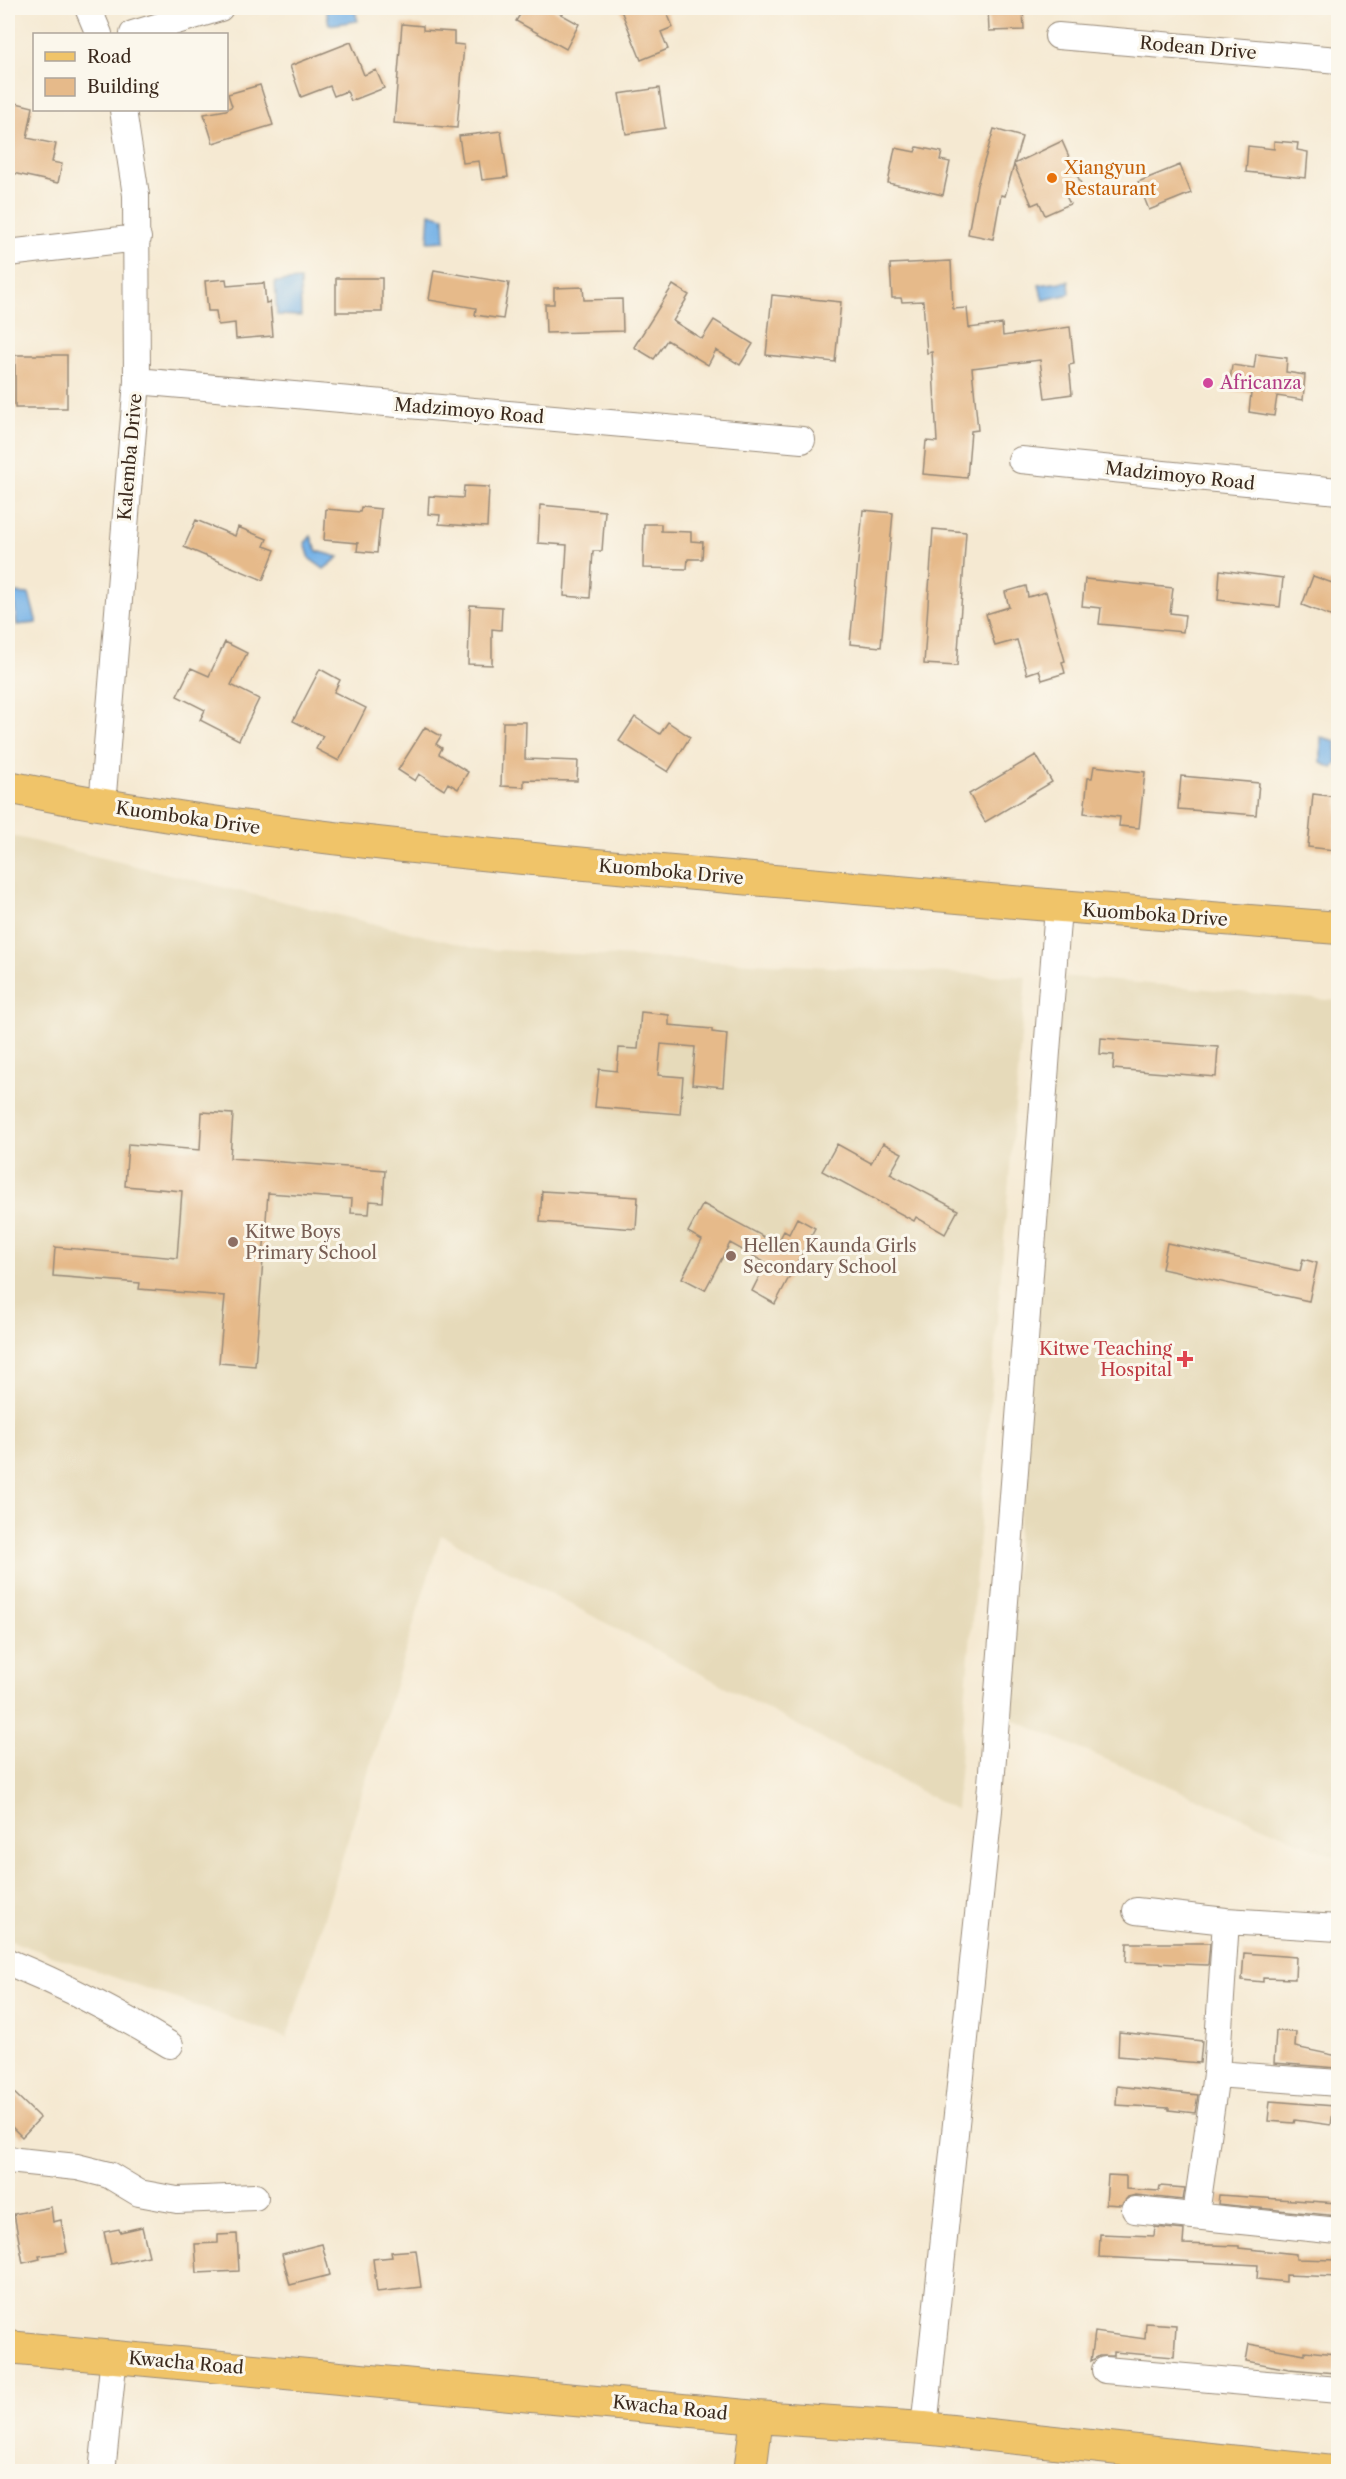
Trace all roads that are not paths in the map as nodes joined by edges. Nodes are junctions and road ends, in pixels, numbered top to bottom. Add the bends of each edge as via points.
1 (88, 8) edge
2 (220, 8) edge
3 (99, 33) edge
4 (136, 33) edge
5 (1058, 36) dead end
6 (1338, 60) edge
7 (123, 111) edge
8 (138, 238) junction
9 (8, 253) edge
10 (136, 381) junction
11 (802, 440) dead end
12 (1021, 460) dead end
13 (1338, 491) edge
14 (8, 787) edge
15 (102, 806) junction
16 (1058, 908) junction
17 (1338, 928) edge
18 (1136, 1911) dead end
19 (1226, 1921) junction
20 (1338, 1928) edge
21 (8, 1962) edge
22 (170, 2045) dead end
23 (1216, 2074) junction
24 (1338, 2083) edge
25 (8, 2160) edge
26 (255, 2197) dead end
27 (1135, 2210) dead end
28 (1196, 2214) junction
29 (1338, 2231) edge
30 (8, 2347) edge
31 (114, 2356) junction
32 (1105, 2370) dead end
33 (1338, 2390) edge
34 (757, 2417) junction
35 (924, 2428) junction
36 (1248, 2467) edge
37 (102, 2472) edge
38 (750, 2472) edge
39 (1332, 2472) edge

1 - 3 street
2 - 4 street
5 - 6 street, Rodean Drive
7 - 8 street, Kalemba Drive via 136,195
8 - 9 street
8 - 10 street, Kalemba Drive
10 - 11 street, Madzimoyo Road
10 - 15 street, Kalemba Drive
12 - 13 street, Madzimoyo Road
14 - 15 main road, Kuomboka Drive
15 - 16 main road, Kuomboka Drive via 465,853
16 - 17 main road, Kuomboka Drive
16 - 35 street via 989,1810
18 - 19 street
19 - 20 street
19 - 23 street
21 - 22 street via 130,2020
23 - 24 street
23 - 28 street
25 - 26 street via 76,2167 109,2175 139,2193 177,2200
27 - 28 street
28 - 29 street
30 - 31 main road, Kwacha Road
31 - 34 main road, Kwacha Road
31 - 37 street
32 - 33 street
34 - 35 main road, Kwacha Road
34 - 38 main road
35 - 36 main road, Kwacha Road
36 - 39 main road, Kwacha Road

